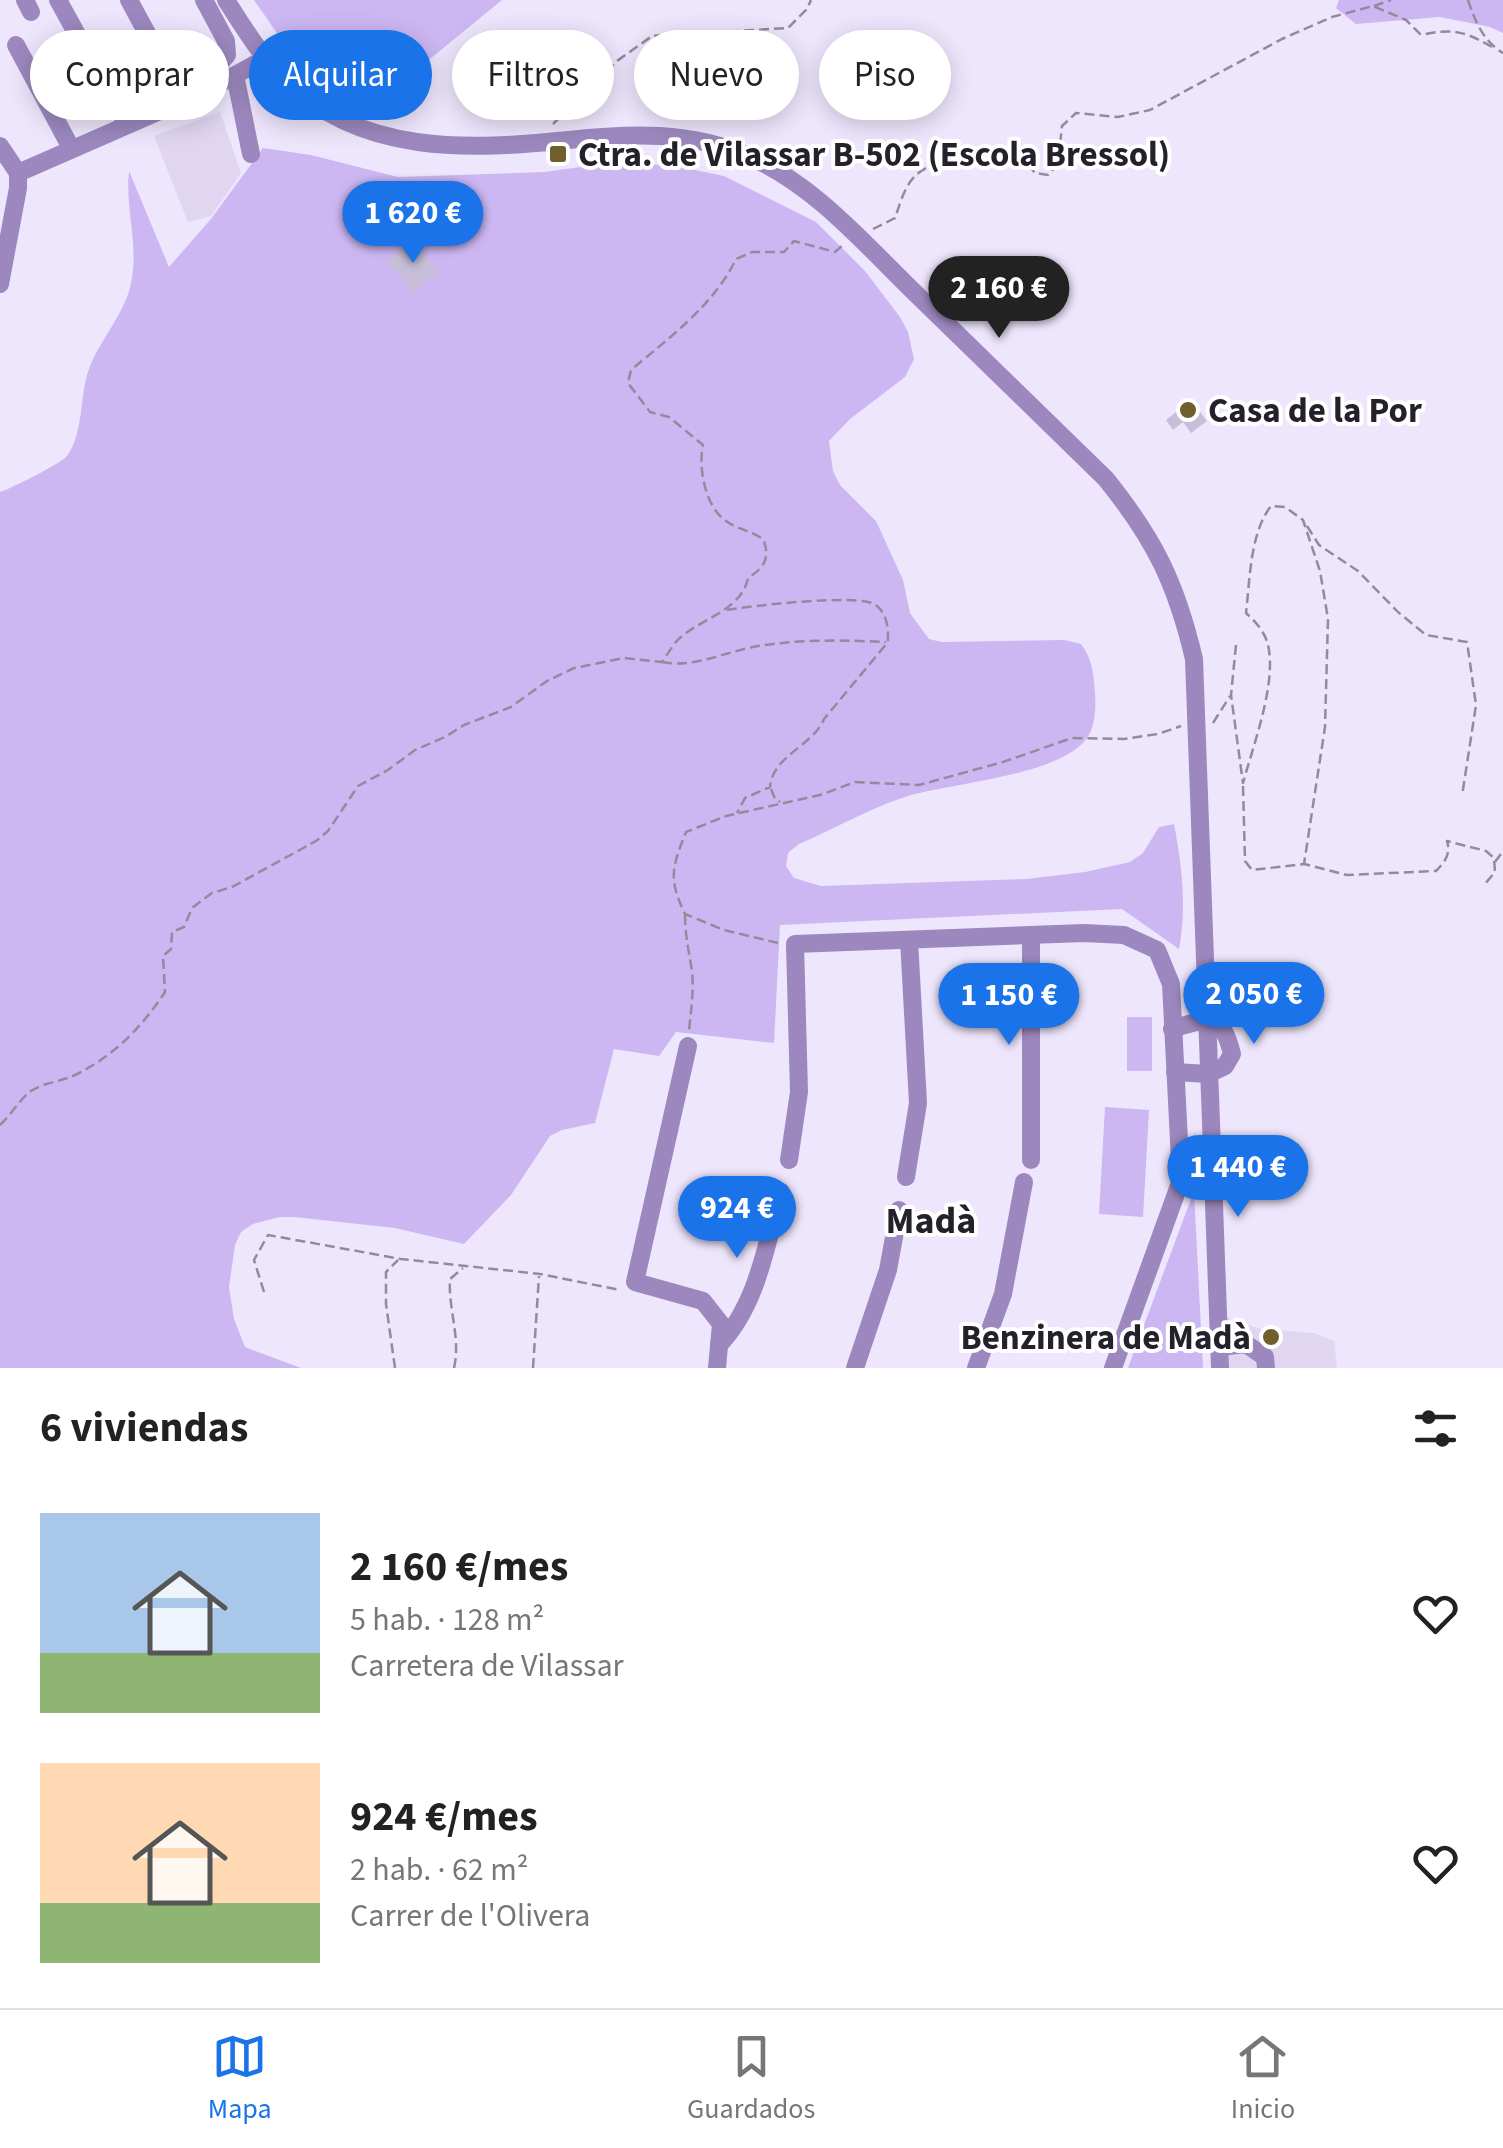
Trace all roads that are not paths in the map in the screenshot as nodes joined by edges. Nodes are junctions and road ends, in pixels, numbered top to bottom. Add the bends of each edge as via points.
1 (58, 0) edge
2 (129, 0) edge
3 (204, 0) edge
4 (226, 0) edge
5 (145, 30) edge
6 (220, 30) edge
7 (249, 33) edge
8 (16, 45) dead end
9 (249, 67) edge
10 (235, 75) junction
11 (229, 78) edge
12 (138, 120) edge
13 (345, 120) edge
14 (127, 125) junction
15 (0, 146) edge
16 (71, 148) junction
17 (251, 154) dead end
18 (18, 173) junction
19 (0, 284) edge
20 (1031, 936) junction
21 (909, 940) junction
22 (1206, 1019) junction
23 (1172, 1029) junction
24 (688, 1046) road end
25 (1175, 1072) junction
26 (1208, 1074) junction
27 (789, 1160) dead end
28 (1031, 1160) dead end
29 (906, 1176) dead end
30 (1024, 1182) dead end
31 (780, 1192) dead end
32 (900, 1210) dead end
33 (1218, 1310) junction
34 (1246, 1344) junction
35 (719, 1346) junction
36 (1219, 1347) junction
37 (718, 1368) edge
38 (855, 1368) edge
39 (976, 1368) edge
40 (1113, 1368) edge
41 (1220, 1368) edge
42 (1266, 1368) edge

1 - 14 street
2 - 5 street
3 - 6 street
4 - 7 street
8 - 16 street
9 - 10 street
10 - 11 street
10 - 17 street
12 - 14 street
13 - 22 street via 412,143 469,148 672,136 720,146 778,171 818,200 1106,479 1166,566 1194,659
14 - 16 street
15 - 18 street
16 - 18 street
18 - 19 street
20 - 21 street
20 - 23 street via 1124,935 1157,950 1171,984
20 - 28 street
21 - 27 street via 794,944 799,1092
21 - 29 street via 918,1103
22 - 23 street
22 - 26 street via 1227,1034 1232,1054 1226,1066
23 - 25 street
24 - 35 street via 631,1287 703,1302 721,1324
25 - 26 street
25 - 40 street via 1181,1180
26 - 33 street
30 - 39 street via 1002,1294
31 - 35 street via 753,1294
32 - 38 street
33 - 34 street
33 - 36 street
34 - 36 street
34 - 42 street via 1265,1358
35 - 37 street
36 - 41 street

